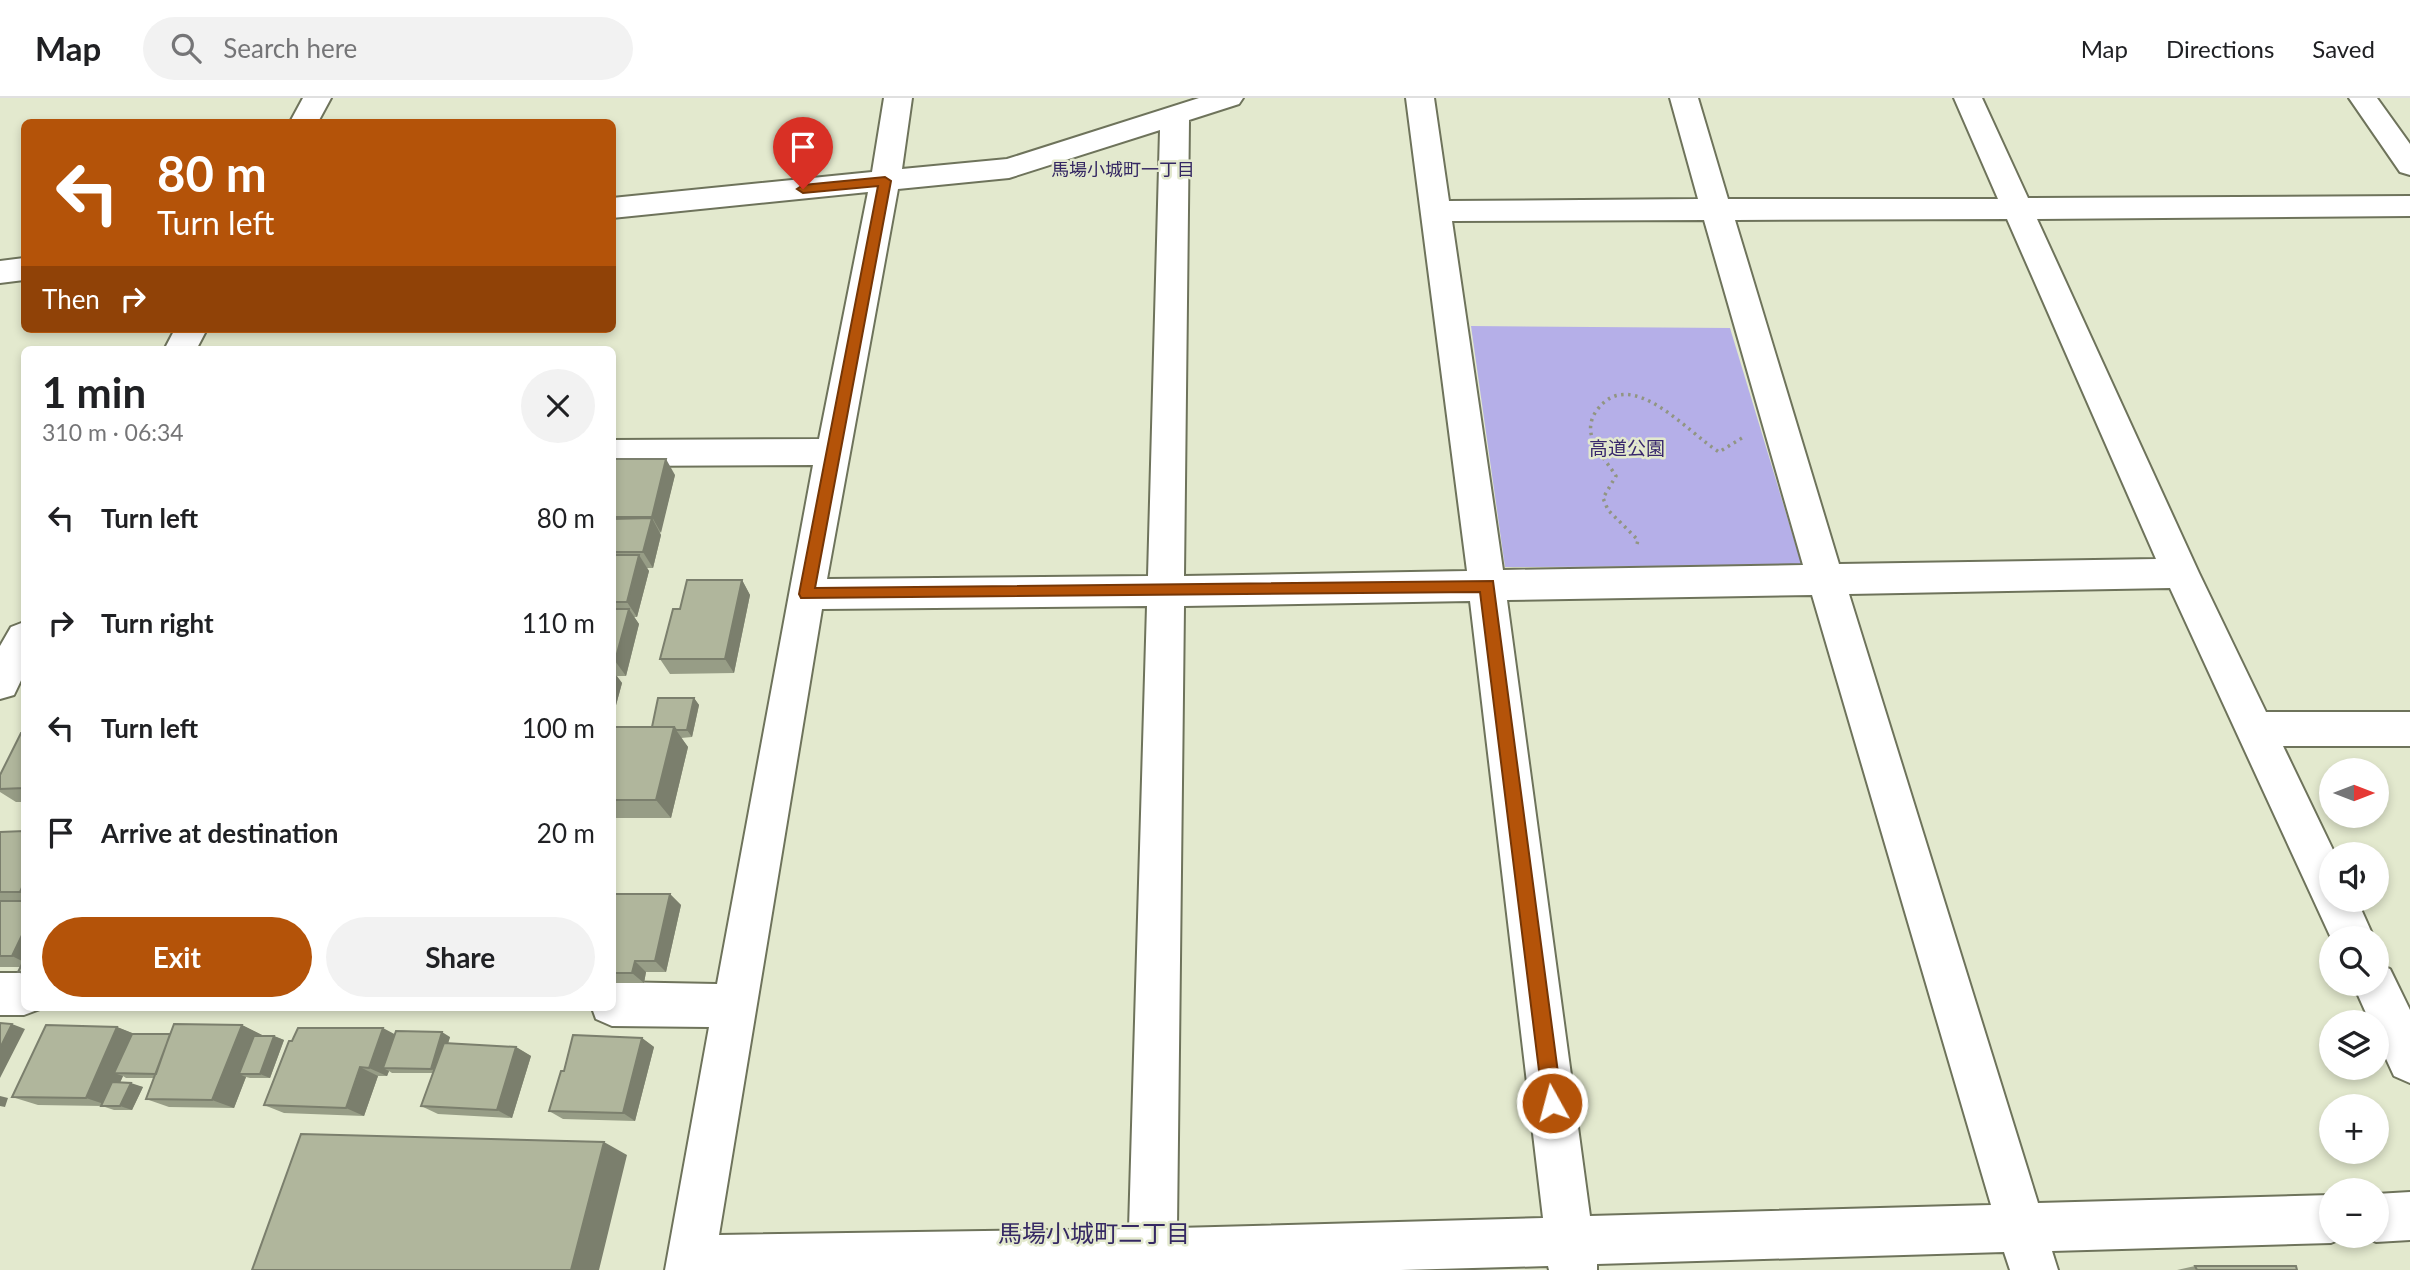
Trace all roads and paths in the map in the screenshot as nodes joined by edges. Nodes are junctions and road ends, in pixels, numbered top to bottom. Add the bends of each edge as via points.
1 (317, 98) edge
2 (898, 98) edge
3 (1229, 98) edge
4 (1420, 98) edge
5 (1684, 98) edge
6 (1968, 98) edge
7 (2362, 98) edge
8 (1175, 116) junction
9 (306, 119) edge
10 (2410, 165) edge
11 (885, 181) junction
12 (2410, 206) edge
13 (616, 208) edge
14 (1718, 209) junction
15 (2018, 210) junction
16 (1437, 211) junction
17 (21, 269) edge
18 (0, 272) edge
19 (1775, 411) junction
20 (834, 452) junction
21 (616, 453) edge
22 (2182, 573) junction
23 (1826, 579) junction
24 (1632, 583) junction
25 (1487, 586) junction
26 (1164, 591) junction
27 (806, 594) junction
28 (21, 644) edge
29 (0, 683) edge
30 (2257, 729) junction
31 (2410, 729) edge
32 (2319, 864) edge
33 (0, 994) edge
34 (21, 994) edge
35 (2381, 996) edge
36 (616, 1004) edge
37 (734, 1006) junction
38 (2410, 1060) edge
39 (2410, 1216) edge
40 (2389, 1217) edge
41 (2319, 1220) edge
42 (2028, 1250) edge
43 (1571, 1254) edge
44 (1153, 1261) edge
45 (690, 1265) edge

1 - 9 street
2 - 11 street
3 - 8 street
4 - 16 street
5 - 14 street
6 - 15 street
7 - 10 street
8 - 11 street via 1009,168
8 - 26 street
11 - 13 street
11 - 20 street
12 - 15 street
14 - 15 street
14 - 16 street
14 - 19 street
15 - 22 street
16 - 25 street
17 - 18 street
19 - 23 street
19 - 24 path via 1719,452 1640,394 1607,399 1595,412 1590,425 1594,449 1616,476 1602,498 1638,540
20 - 21 street
20 - 27 street
22 - 23 street
22 - 30 street
23 - 24 street
23 - 42 street
24 - 25 street
25 - 26 street
25 - 43 street
26 - 27 street
26 - 44 street
27 - 37 street
28 - 29 street
30 - 31 street
30 - 32 street
33 - 34 street
35 - 38 street
36 - 37 street
37 - 45 street
39 - 40 street
41 - 42 street
42 - 43 street
43 - 44 street
44 - 45 street

